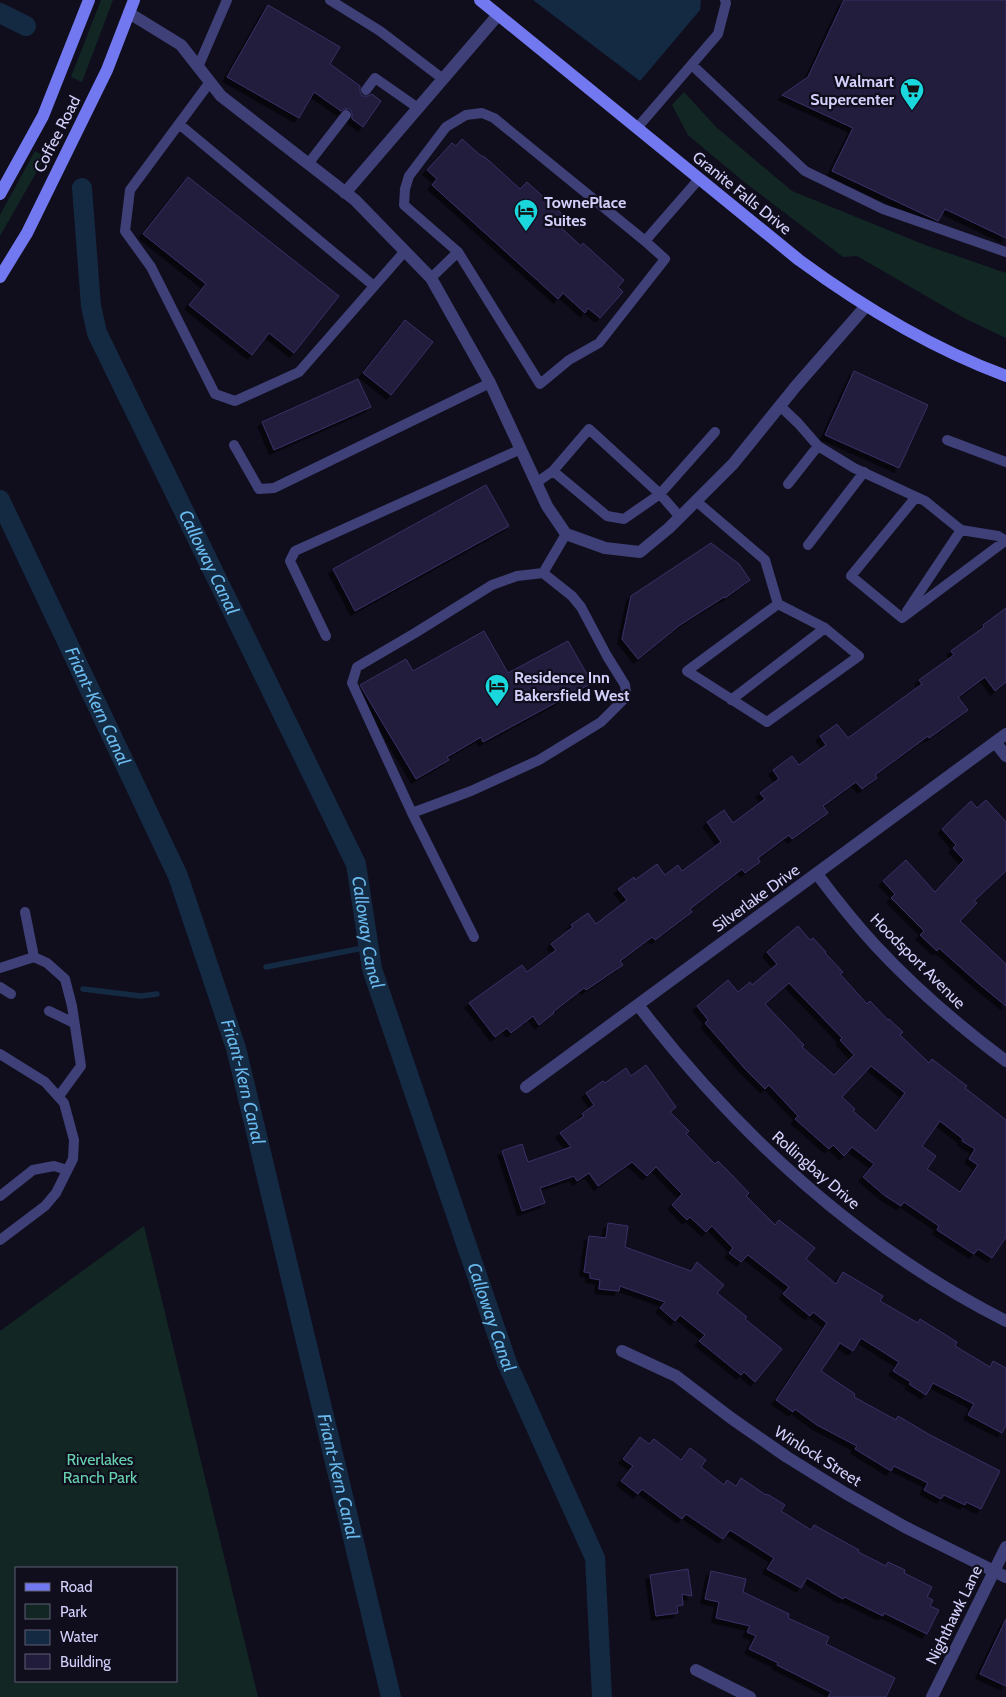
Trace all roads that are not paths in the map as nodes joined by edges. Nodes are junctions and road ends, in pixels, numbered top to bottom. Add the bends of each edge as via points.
1 (89, 0) edge
2 (134, 0) edge
3 (227, 0) edge
4 (330, 0) edge
5 (480, 0) edge
6 (725, 0) edge
7 (129, 13) junction
8 (498, 15) junction
9 (692, 65) junction
10 (198, 67) junction
11 (443, 79) junction
12 (210, 82) junction
13 (366, 90) dead end
14 (418, 108) junction
15 (346, 114) dead end
16 (179, 124) junction
17 (637, 128) junction
18 (308, 164) junction
19 (699, 179) junction
20 (346, 193) junction
21 (0, 194) edge
22 (645, 241) junction
23 (405, 251) junction
24 (458, 252) junction
25 (1006, 252) edge
26 (0, 277) edge
27 (431, 278) junction
28 (374, 286) junction
29 (866, 306) junction
30 (1006, 376) edge
31 (490, 383) junction
32 (780, 406) junction
33 (715, 432) dead end
34 (947, 440) dead end
35 (234, 445) dead end
36 (818, 446) junction
37 (520, 449) junction
38 (1006, 462) edge
39 (554, 471) junction
40 (864, 472) junction
41 (536, 483) junction
42 (788, 484) dead end
43 (660, 494) junction
44 (916, 497) junction
45 (696, 501) junction
46 (680, 517) junction
47 (961, 530) junction
48 (566, 534) junction
49 (1005, 541) edge
50 (808, 545) dead end
51 (544, 573) junction
52 (778, 604) junction
53 (902, 618) junction
54 (825, 628) junction
55 (326, 636) dead end
56 (731, 700) junction
57 (1006, 734) edge
58 (995, 742) junction
59 (1006, 756) edge
60 (412, 813) junction
61 (816, 874) junction
62 (25, 912) dead end
63 (474, 937) dead end
64 (34, 957) junction
65 (0, 968) edge
66 (0, 987) edge
67 (12, 994) dead end
68 (638, 1005) junction
69 (49, 1011) dead end
70 (74, 1023) junction
71 (0, 1054) edge
72 (1006, 1061) edge
73 (526, 1088) dead end
74 (58, 1096) junction
75 (68, 1170) junction
76 (0, 1196) edge
77 (0, 1240) edge
78 (1006, 1321) edge
79 (622, 1351) dead end
80 (1006, 1548) edge
81 (994, 1571) junction
82 (1006, 1577) edge
83 (696, 1670) dead end
84 (750, 1697) edge
85 (932, 1697) edge

1 - 21 street, Coffee Road via 43,116
2 - 7 street, Coffee Road
3 - 10 lane
4 - 11 lane via 380,31
5 - 8 street, Granite Falls Drive
6 - 9 lane via 718,34
7 - 10 street via 181,45
7 - 26 street, Coffee Road via 80,126 27,232
8 - 11 street
8 - 17 street, Granite Falls Drive
9 - 17 lane
9 - 25 lane via 806,171 883,210
10 - 12 street
11 - 14 street
12 - 16 lane
12 - 18 street via 221,96
13 - 14 lane via 375,78
14 - 20 street
15 - 18 lane
16 - 28 lane
16 - 28 lane via 130,190 126,232 151,266 215,394 235,402 299,372
17 - 19 street, Granite Falls Drive
18 - 20 street
19 - 22 lane
19 - 29 street, Granite Falls Drive via 799,260
20 - 23 street
22 - 24 lane via 665,259 600,343 569,360 540,384
22 - 24 lane via 494,118 482,113 466,115 446,127 409,176 405,189 404,205
23 - 27 street
23 - 28 lane
24 - 27 lane
27 - 31 street
29 - 30 street, Granite Falls Drive via 938,346
29 - 32 street
31 - 35 lane via 274,488 259,488
31 - 37 street
32 - 36 lane
32 - 45 street via 733,464
33 - 43 lane
34 - 38 lane
36 - 40 lane
36 - 42 lane
37 - 41 street
37 - 55 lane via 295,551 290,561
39 - 41 lane
39 - 43 lane via 607,516 624,519
39 - 43 lane via 589,429
40 - 44 lane
40 - 50 lane
41 - 48 street
43 - 46 lane
44 - 47 lane
44 - 53 lane via 851,576
45 - 46 street
45 - 52 lane via 765,560
46 - 48 street via 640,552 605,548
47 - 49 lane via 998,536
47 - 53 lane
48 - 51 lane
49 - 53 lane
51 - 60 lane via 517,576 492,584 357,667 352,683
51 - 60 lane via 581,607 625,685 625,698 601,722 539,760
52 - 54 lane
52 - 56 lane via 686,671
54 - 56 lane
54 - 56 lane via 859,656 767,722
57 - 58 street, Silverlake Drive
58 - 59 street
58 - 61 street, Silverlake Drive
60 - 63 lane
61 - 68 street, Silverlake Drive
61 - 72 street, Hoodsport Avenue via 874,944 906,976 939,1008
62 - 64 lane
64 - 65 lane
64 - 70 lane via 48,963 65,979
66 - 67 lane
68 - 73 street, Silverlake Drive
68 - 78 street, Rollingbay Drive via 720,1103 813,1192 916,1268
69 - 70 lane
70 - 74 lane via 82,1066
71 - 74 lane via 45,1082
74 - 75 lane via 64,1103 74,1140 73,1160
75 - 76 lane via 54,1166 34,1170
75 - 77 lane via 45,1206
79 - 81 street, Winlock Street via 676,1376 731,1418 845,1494
80 - 81 street, Nighthawk Lane
81 - 82 street, Winlock Street
81 - 85 street, Nighthawk Lane
83 - 84 street

